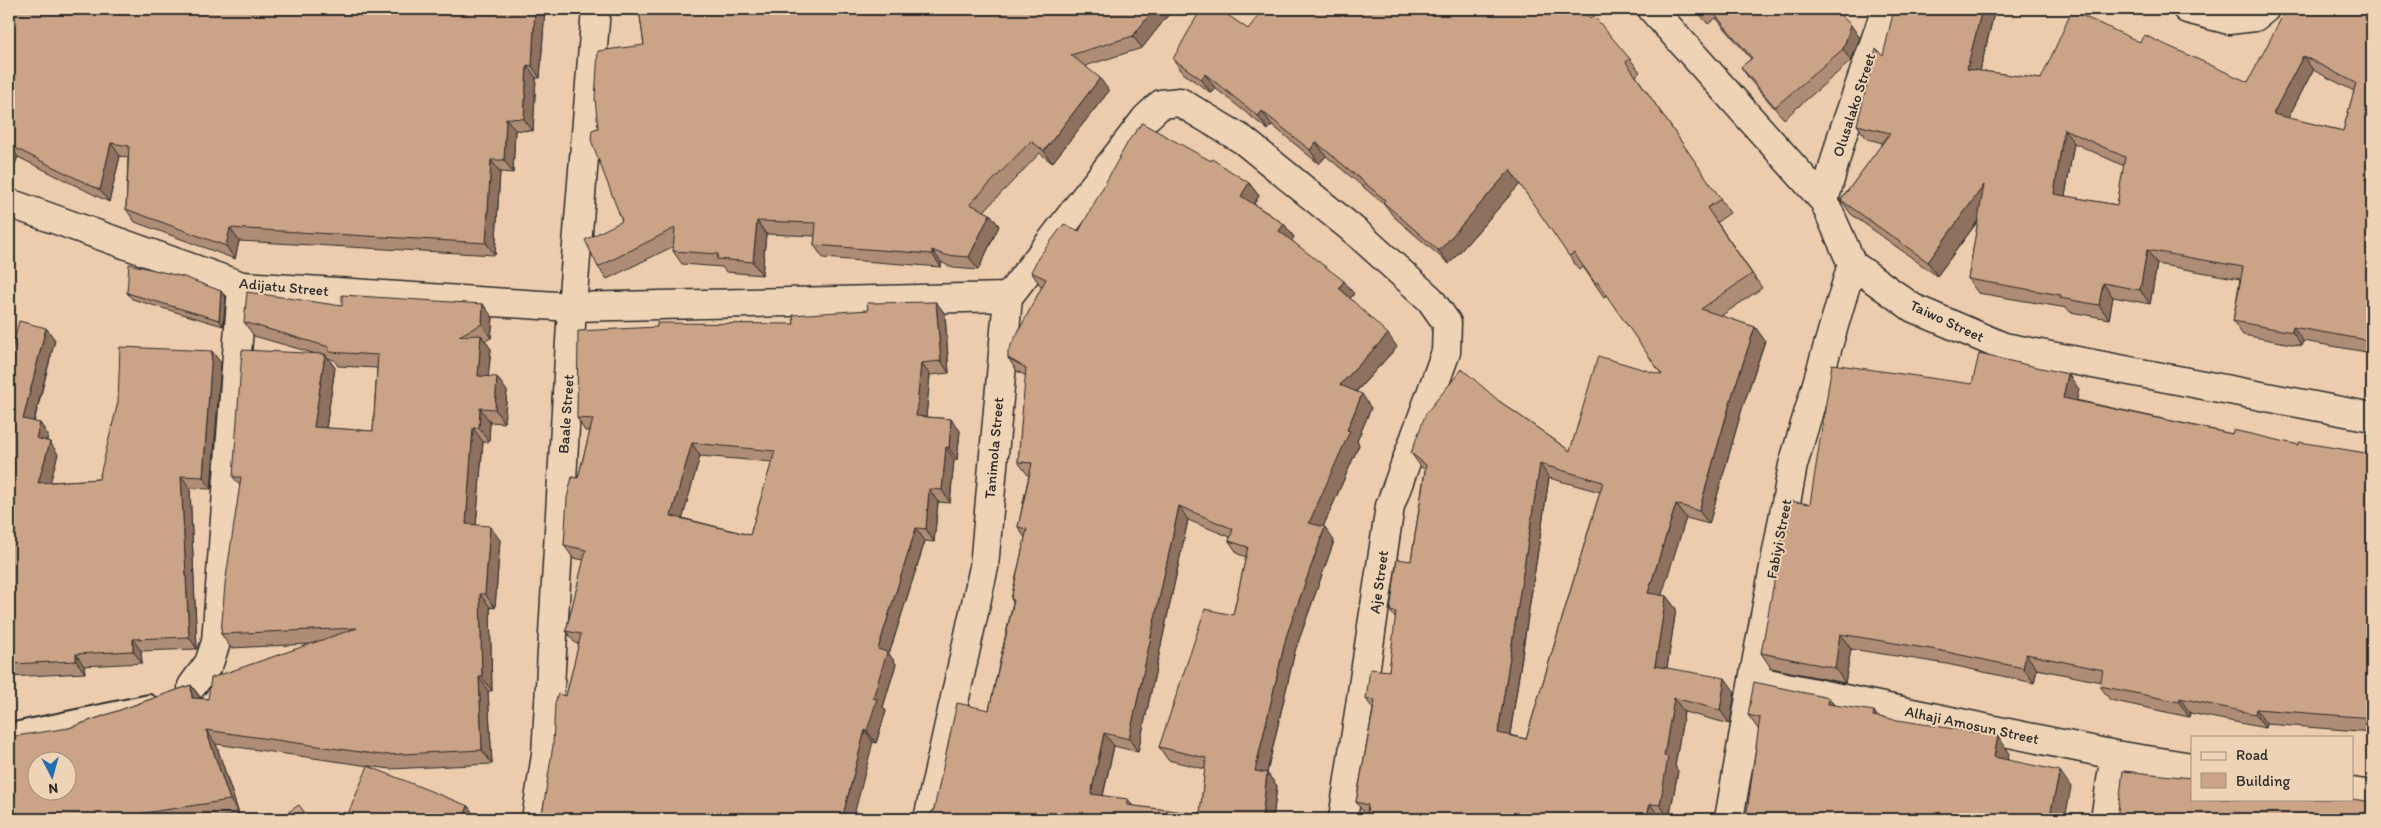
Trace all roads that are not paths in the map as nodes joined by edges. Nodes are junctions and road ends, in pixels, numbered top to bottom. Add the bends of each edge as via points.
1 (596, 9) edge
2 (1652, 9) edge
3 (1886, 9) edge
4 (2187, 9) edge
5 (2264, 9) edge
6 (1824, 201) junction
7 (9, 203) edge
8 (1852, 264) junction
9 (242, 286) junction
10 (1008, 297) junction
11 (572, 307) junction
12 (2372, 417) edge
13 (1753, 680) junction
14 (178, 693) joint
15 (9, 732) edge
16 (2115, 754) junction
17 (2191, 767) edge
18 (2354, 792) edge
19 (2372, 795) edge
20 (536, 819) edge
21 (928, 819) edge
22 (1343, 819) edge
23 (1729, 819) edge
24 (2105, 819) edge

1 - 11 street, Baale Street
2 - 6 street
3 - 6 street, Olusalako Street via 1842,136
4 - 5 street via 2230,20 2255,18
6 - 8 street
7 - 9 street, Adijatu Street
8 - 12 street, Taiwo Street via 1914,308 2004,347
8 - 13 street, Fabiyi Street via 1793,465
9 - 11 street, Adijatu Street
9 - 14 street via 216,642 209,663
10 - 11 street, Adijatu Street
10 - 21 street, Tanimola Street via 984,567
10 - 22 street, Aje Street via 1146,118 1161,104 1180,102 1243,140 1356,232 1430,299 1447,323 1446,352 1390,506
11 - 20 street, Baale Street via 546,756
13 - 16 street, Alhaji Amosun Street
13 - 23 street, Fabiyi Street
14 - 15 lane
16 - 17 street, Alhaji Amosun Street
16 - 24 street
18 - 19 street

